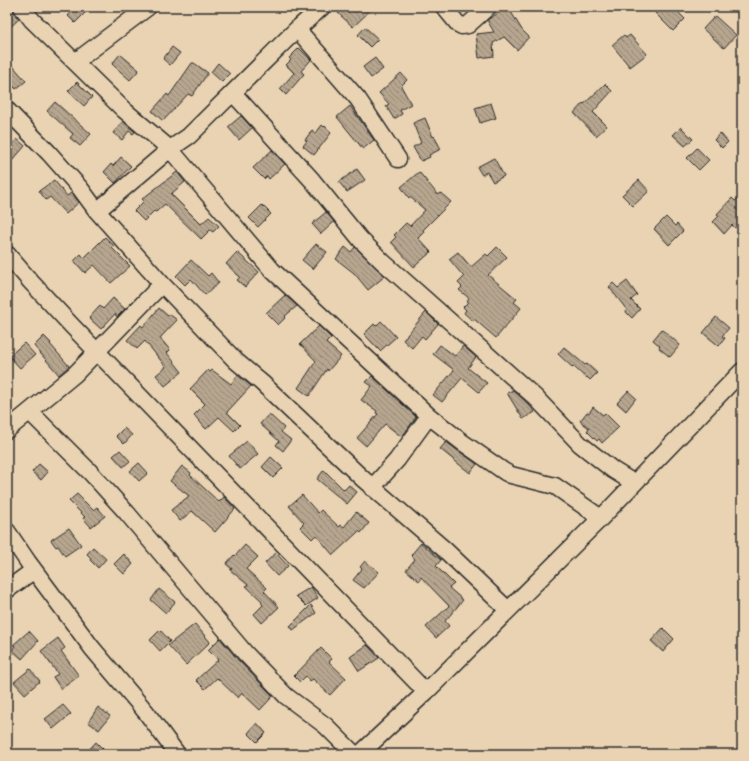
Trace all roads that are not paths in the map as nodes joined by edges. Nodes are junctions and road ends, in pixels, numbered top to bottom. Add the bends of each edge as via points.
1 (22, 7) edge
2 (148, 7) edge
3 (322, 7) edge
4 (444, 7) edge
5 (488, 7) edge
6 (297, 29) junction
7 (75, 62) junction
8 (233, 93) junction
9 (7, 110) edge
10 (170, 149) junction
11 (398, 159) dead end
12 (97, 211) junction
13 (7, 254) edge
14 (162, 284) junction
15 (97, 352) junction
16 (742, 371) edge
17 (30, 412) junction
18 (429, 416) junction
19 (7, 430) edge
20 (634, 483) junction
21 (372, 488) junction
22 (601, 518) junction
23 (7, 531) edge
24 (34, 570) junction
25 (7, 590) edge
26 (508, 610) junction
27 (426, 692) junction
28 (177, 754) edge
29 (354, 754) edge
30 (360, 754) edge

1 - 7 street
2 - 7 street
3 - 6 street
4 - 5 street via 462,26 468,25
6 - 8 street
6 - 11 street via 358,99
7 - 10 street via 124,110
8 - 10 street via 189,136
8 - 20 street via 382,261 536,397 580,444
9 - 12 street via 49,153
10 - 12 street
10 - 18 street via 272,270
12 - 14 street
13 - 15 street
14 - 15 street
14 - 21 street via 236,361
15 - 17 street
15 - 27 street
16 - 20 street
17 - 19 street
17 - 29 street via 127,513 245,653 286,696 326,726
18 - 21 street via 397,460
18 - 22 street via 505,472 555,486
20 - 22 street
21 - 26 street via 444,549
22 - 26 street
23 - 24 street
24 - 25 street
24 - 28 street via 92,648 146,712
26 - 27 street
27 - 30 street

